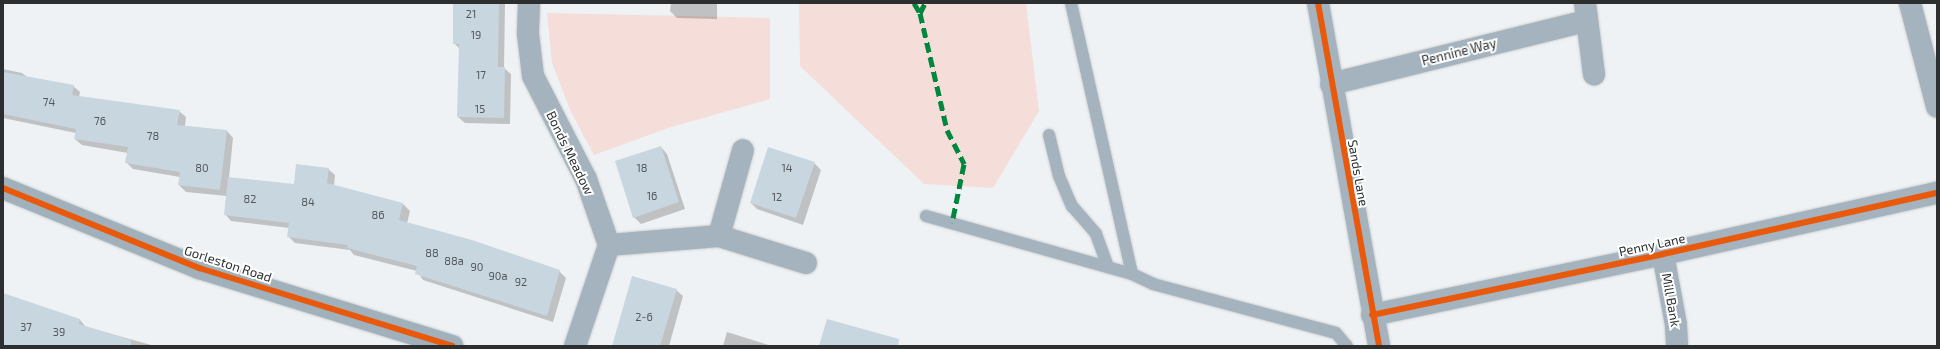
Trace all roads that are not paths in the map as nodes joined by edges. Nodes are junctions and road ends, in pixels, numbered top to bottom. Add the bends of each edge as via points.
1 (529, 3) edge
2 (1072, 3) edge
3 (1318, 3) edge
4 (1910, 3) edge
5 (1586, 12) edge
6 (1594, 74) dead end
7 (1331, 84) junction
8 (1937, 107) edge
9 (1049, 136) dead end
10 (743, 150) dead end
11 (3, 188) edge
12 (1937, 193) edge
13 (926, 216) dead end
14 (719, 236) junction
15 (609, 245) junction
16 (1663, 254) junction
17 (806, 264) dead end
18 (1108, 267) junction
19 (1132, 274) junction
20 (1372, 315) junction
21 (452, 346) edge
22 (575, 346) edge
23 (1347, 346) edge
24 (1378, 346) edge
25 (1677, 346) edge

1 - 15 street, Bonds Meadow via 528,34 533,76 586,179
2 - 19 lane
3 - 7 street, Sands Lane
4 - 8 street
5 - 6 street, Pennine Way
5 - 7 street, Pennine Way
7 - 20 street, Sands Lane
9 - 18 lane via 1059,176 1072,206 1096,234
10 - 14 street
11 - 21 main road, Gorleston Road via 199,268
12 - 16 street, Penny Lane
13 - 18 lane
14 - 15 street
14 - 17 street
15 - 22 street
16 - 20 street, Penny Lane
16 - 25 street, Mill Bank via 1676,325
18 - 19 lane
19 - 23 lane via 1152,284 1336,333
20 - 24 street, Sands Lane

